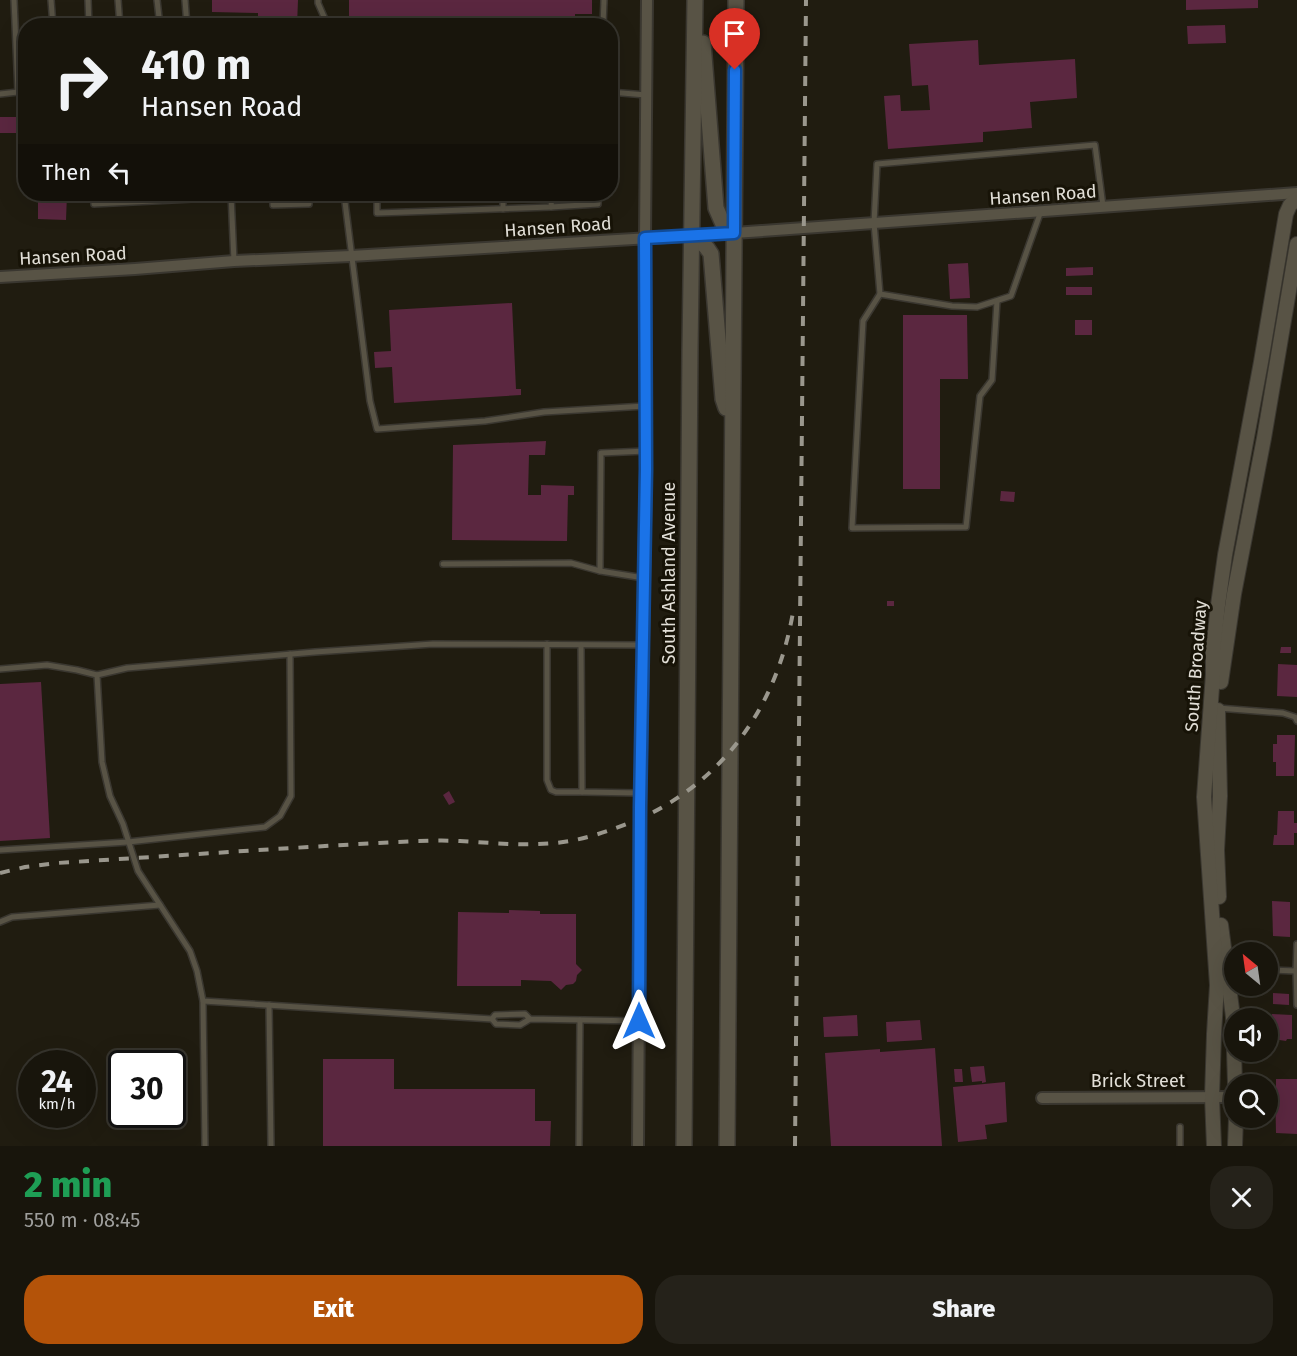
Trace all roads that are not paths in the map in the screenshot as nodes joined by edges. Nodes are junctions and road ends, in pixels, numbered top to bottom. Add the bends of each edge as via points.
1 (14, 0) edge
2 (51, 0) edge
3 (87, 0) edge
4 (118, 0) edge
5 (158, 0) edge
6 (185, 0) edge
7 (318, 0) edge
8 (604, 0) edge
9 (647, 0) edge
10 (696, 0) edge
11 (736, 0) edge
12 (52, 18) edge
13 (88, 18) edge
14 (119, 18) edge
15 (159, 18) edge
16 (186, 18) edge
17 (325, 18) edge
18 (603, 18) edge
19 (18, 92) joint
20 (618, 93) edge
21 (0, 94) edge
22 (646, 95) junction
23 (1297, 193) edge
24 (1297, 199) edge
25 (94, 201) edge
26 (140, 201) edge
27 (231, 201) edge
28 (273, 201) edge
29 (309, 201) edge
30 (345, 201) edge
31 (377, 201) edge
32 (503, 201) edge
33 (551, 201) edge
34 (598, 201) edge
35 (551, 207) junction
36 (1104, 207) junction
37 (503, 209) junction
38 (1041, 211) junction
39 (874, 223) junction
40 (734, 233) junction
41 (691, 235) junction
42 (645, 238) junction
43 (1297, 244) edge
44 (351, 256) junction
45 (234, 261) junction
46 (0, 277) edge
47 (880, 294) junction
48 (997, 301) junction
49 (646, 406) junction
50 (732, 429) junction
51 (646, 451) junction
52 (443, 564) dead end
53 (600, 571) junction
54 (644, 578) junction
55 (547, 644) junction
56 (581, 645) junction
57 (643, 645) junction
58 (290, 654) junction
59 (0, 669) edge
60 (97, 675) junction
61 (1214, 708) junction
62 (1297, 721) edge
63 (582, 792) junction
64 (640, 793) junction
65 (128, 842) junction
66 (0, 850) edge
67 (160, 905) junction
68 (0, 922) edge
69 (1297, 944) edge
70 (1224, 953) edge
71 (1278, 970) edge
72 (1296, 970) edge
73 (1224, 976) edge
74 (1230, 996) edge
75 (203, 1001) junction
76 (269, 1005) junction
77 (1297, 1005) edge
78 (492, 1019) junction
79 (530, 1019) junction
80 (580, 1020) junction
81 (639, 1021) junction
82 (1235, 1074) edge
83 (1212, 1097) junction
84 (1224, 1097) edge
85 (1042, 1098) dead end
86 (1180, 1127) dead end
87 (1236, 1128) edge
88 (205, 1146) edge
89 (272, 1146) edge
90 (579, 1146) edge
91 (638, 1146) edge
92 (684, 1146) edge
93 (727, 1146) edge
94 (1180, 1146) edge
95 (1214, 1146) edge
96 (1235, 1146) edge

1 - 19 lane
2 - 12 lane
3 - 13 lane
4 - 14 lane
5 - 15 lane
6 - 16 lane
7 - 17 lane
8 - 18 lane
9 - 22 street
10 - 40 main road via 716,208 723,224
10 - 41 main road, South Ashland Avenue
11 - 40 main road
19 - 21 lane
20 - 22 lane
22 - 42 street
23 - 36 street, Hansen Road
24 - 61 street, South Broadway via 1286,214 1225,555 1216,622
25 - 26 lane
27 - 45 lane
28 - 29 lane via 273,205
30 - 44 lane
31 - 37 lane via 377,213
32 - 37 lane
33 - 35 lane
34 - 35 lane
35 - 37 lane
36 - 38 street, Hansen Road
36 - 39 lane via 1095,145 877,164
38 - 39 street, Hansen Road
38 - 48 lane via 1011,296
39 - 40 street, Hansen Road
39 - 47 lane
40 - 41 street, Hansen Road
40 - 50 main road
41 - 42 street, Hansen Road
41 - 50 main road via 711,254 723,399
41 - 92 main road, South Ashland Avenue
42 - 44 street, Hansen Road
42 - 49 street
43 - 61 street, South Broadway
44 - 45 street, Hansen Road
44 - 49 lane via 376,429
45 - 46 street, Hansen Road
47 - 48 lane via 952,306 978,307
47 - 48 lane via 862,321 852,528 966,526 980,396 992,380
49 - 51 street
50 - 93 main road
51 - 53 lane via 601,453
51 - 54 street
52 - 53 lane via 571,563
53 - 54 lane
54 - 57 street
55 - 56 lane
55 - 58 lane via 433,644
55 - 63 lane via 549,786 556,792
56 - 57 lane
56 - 63 lane
57 - 64 street
58 - 60 lane via 127,668
58 - 65 lane via 291,796 280,816 265,827
59 - 60 lane via 46,665
60 - 65 lane via 102,762
61 - 62 lane via 1283,713
61 - 70 street, South Broadway via 1204,797
63 - 64 lane
64 - 81 street
65 - 66 lane
65 - 67 lane via 138,871
67 - 68 lane via 12,917
67 - 75 lane via 190,951
69 - 72 lane
71 - 72 lane
72 - 77 lane
73 - 83 street, South Broadway via 1216,1005
74 - 82 street, South Broadway
75 - 76 lane
75 - 88 lane
76 - 78 lane
76 - 89 lane
78 - 79 lane via 496,1024 520,1025
78 - 79 lane via 495,1015 525,1014
79 - 80 lane
80 - 81 lane
80 - 90 lane
81 - 91 street
83 - 84 street, Brick Street
83 - 85 street, Brick Street
83 - 95 street, South Broadway
86 - 94 lane
87 - 96 street

